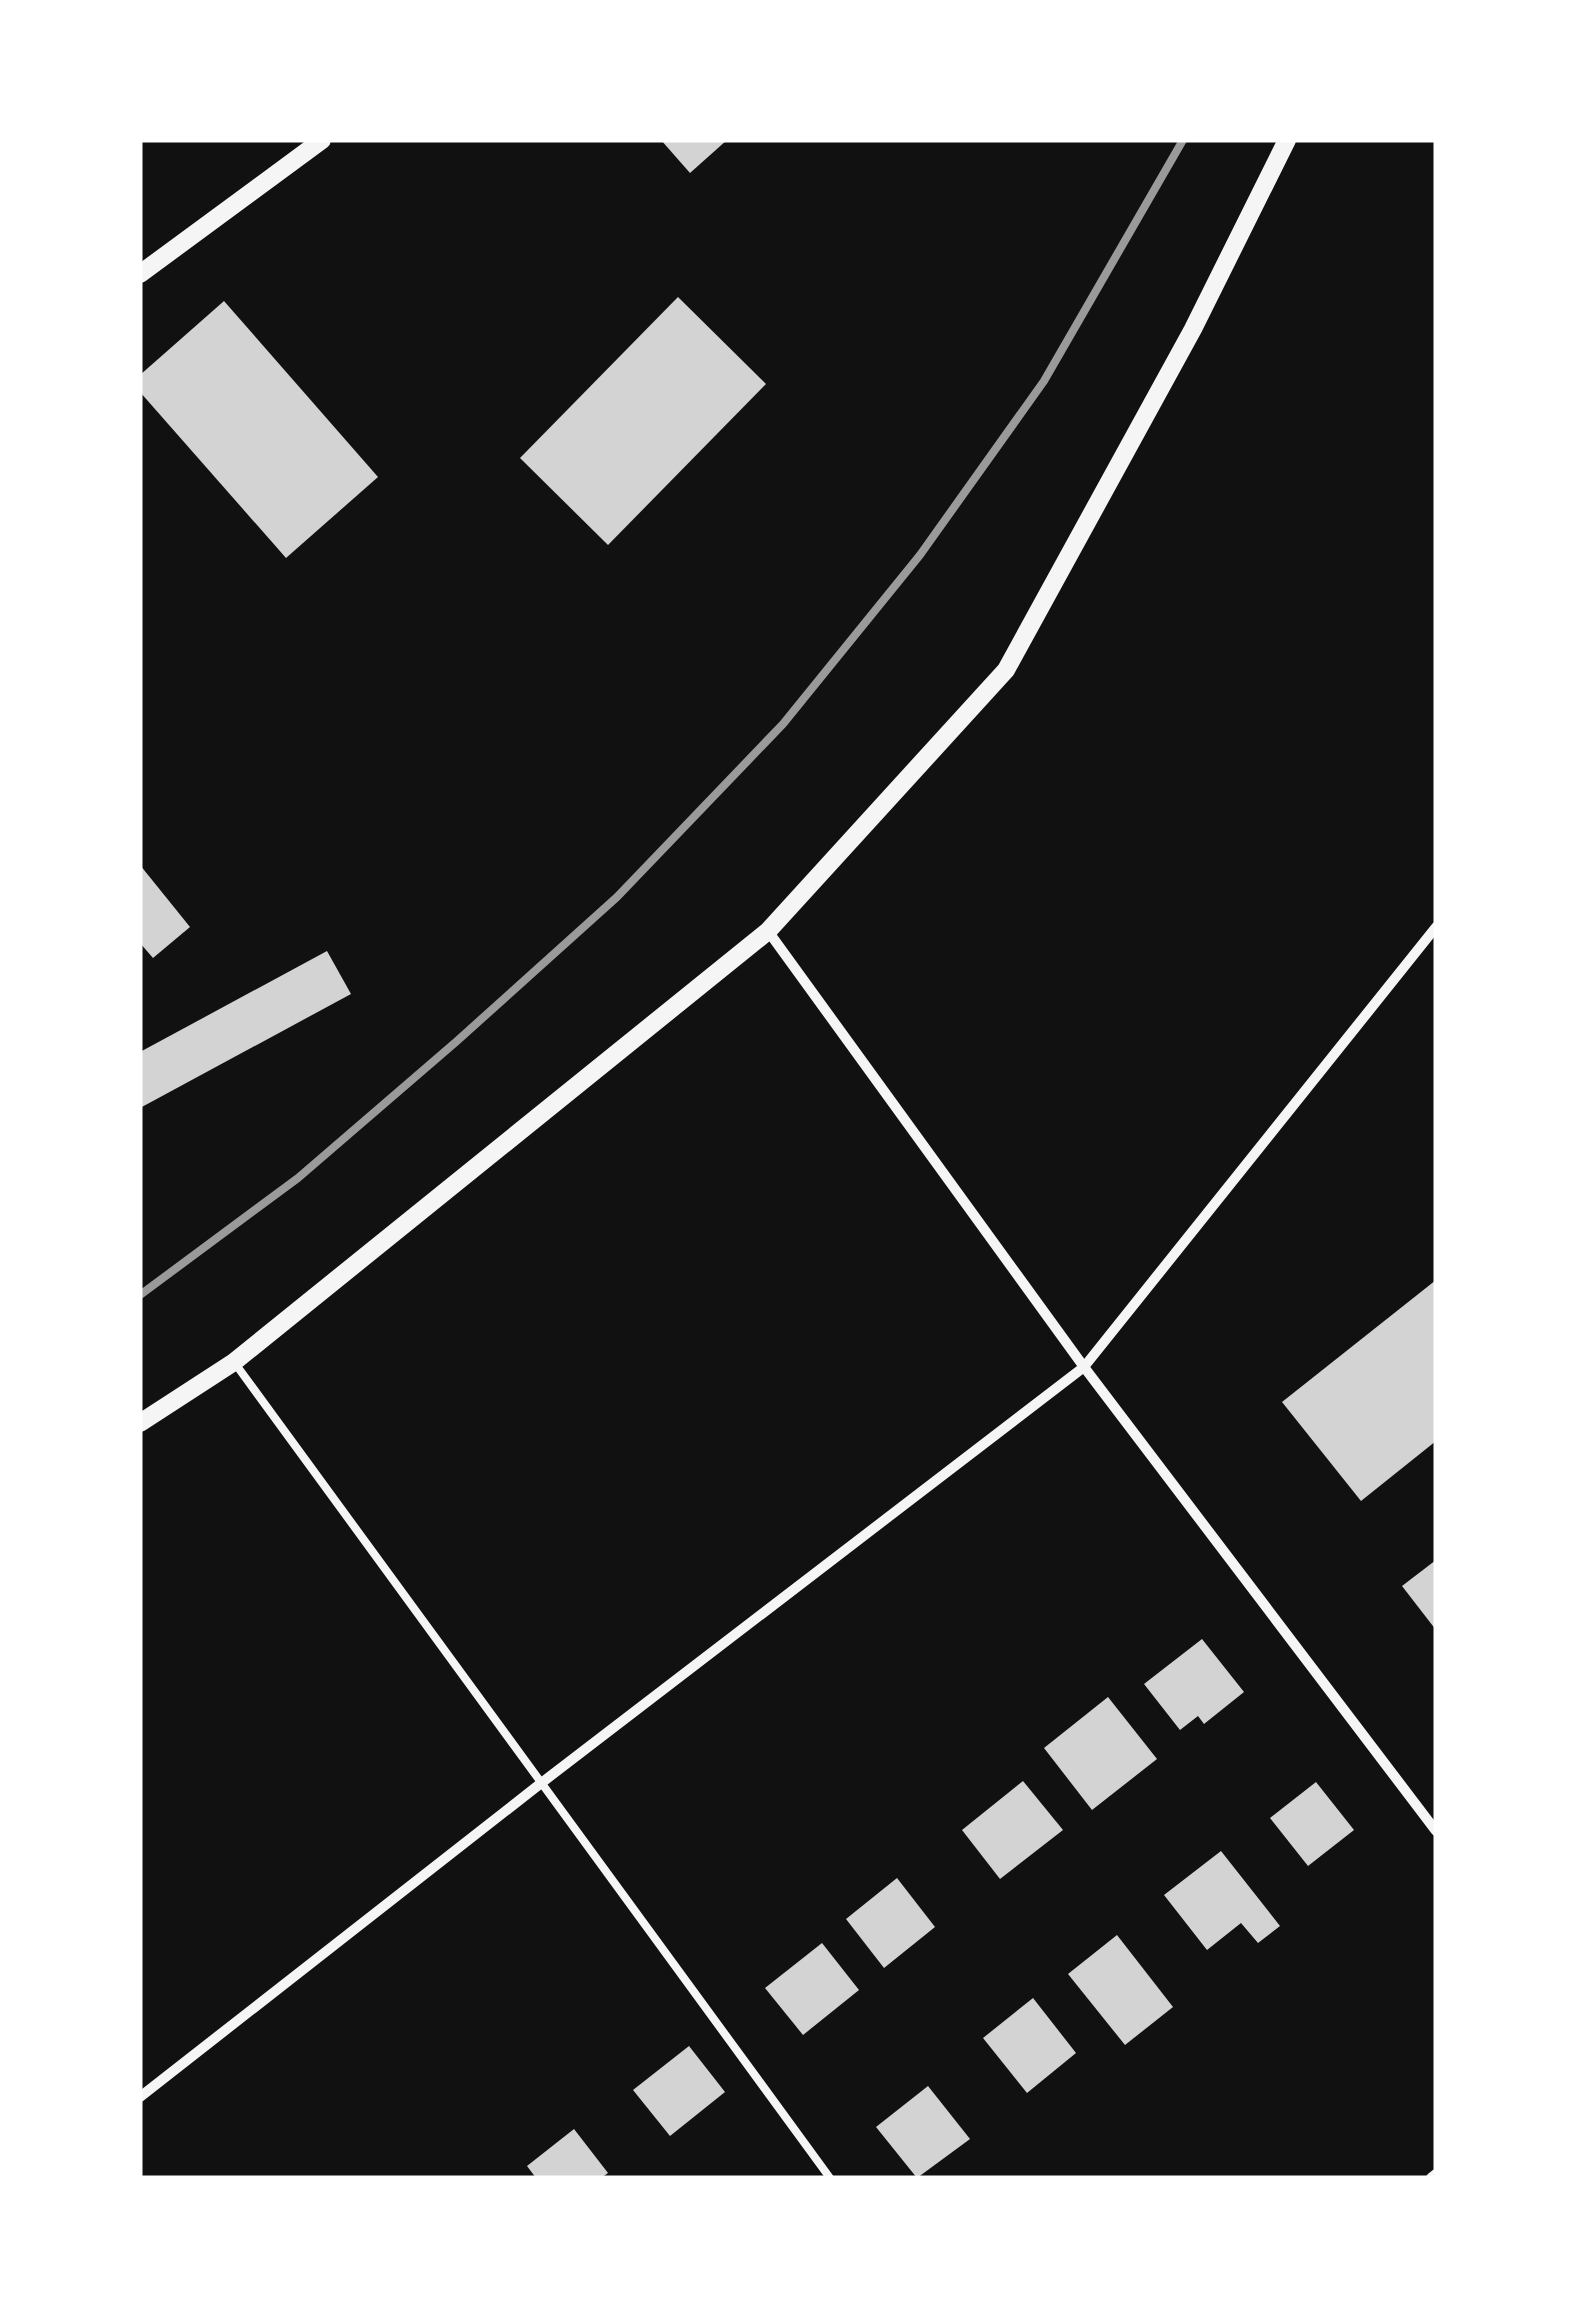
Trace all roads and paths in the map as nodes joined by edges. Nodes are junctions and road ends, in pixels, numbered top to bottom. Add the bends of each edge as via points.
1 (322, 140) edge
2 (1287, 140) edge
3 (140, 274) edge
4 (1436, 927) edge
5 (768, 931) junction
6 (234, 1362) junction
7 (1084, 1367) junction
8 (140, 1423) edge
9 (540, 1784) junction
10 (1436, 1831) edge
11 (140, 2097) edge
12 (830, 2178) edge

1 - 3 street
2 - 5 street via 1193,329 1006,670
4 - 7 street
5 - 6 street
5 - 7 street
6 - 8 street
6 - 9 lane
7 - 9 street
7 - 10 street
9 - 11 street
9 - 12 lane

